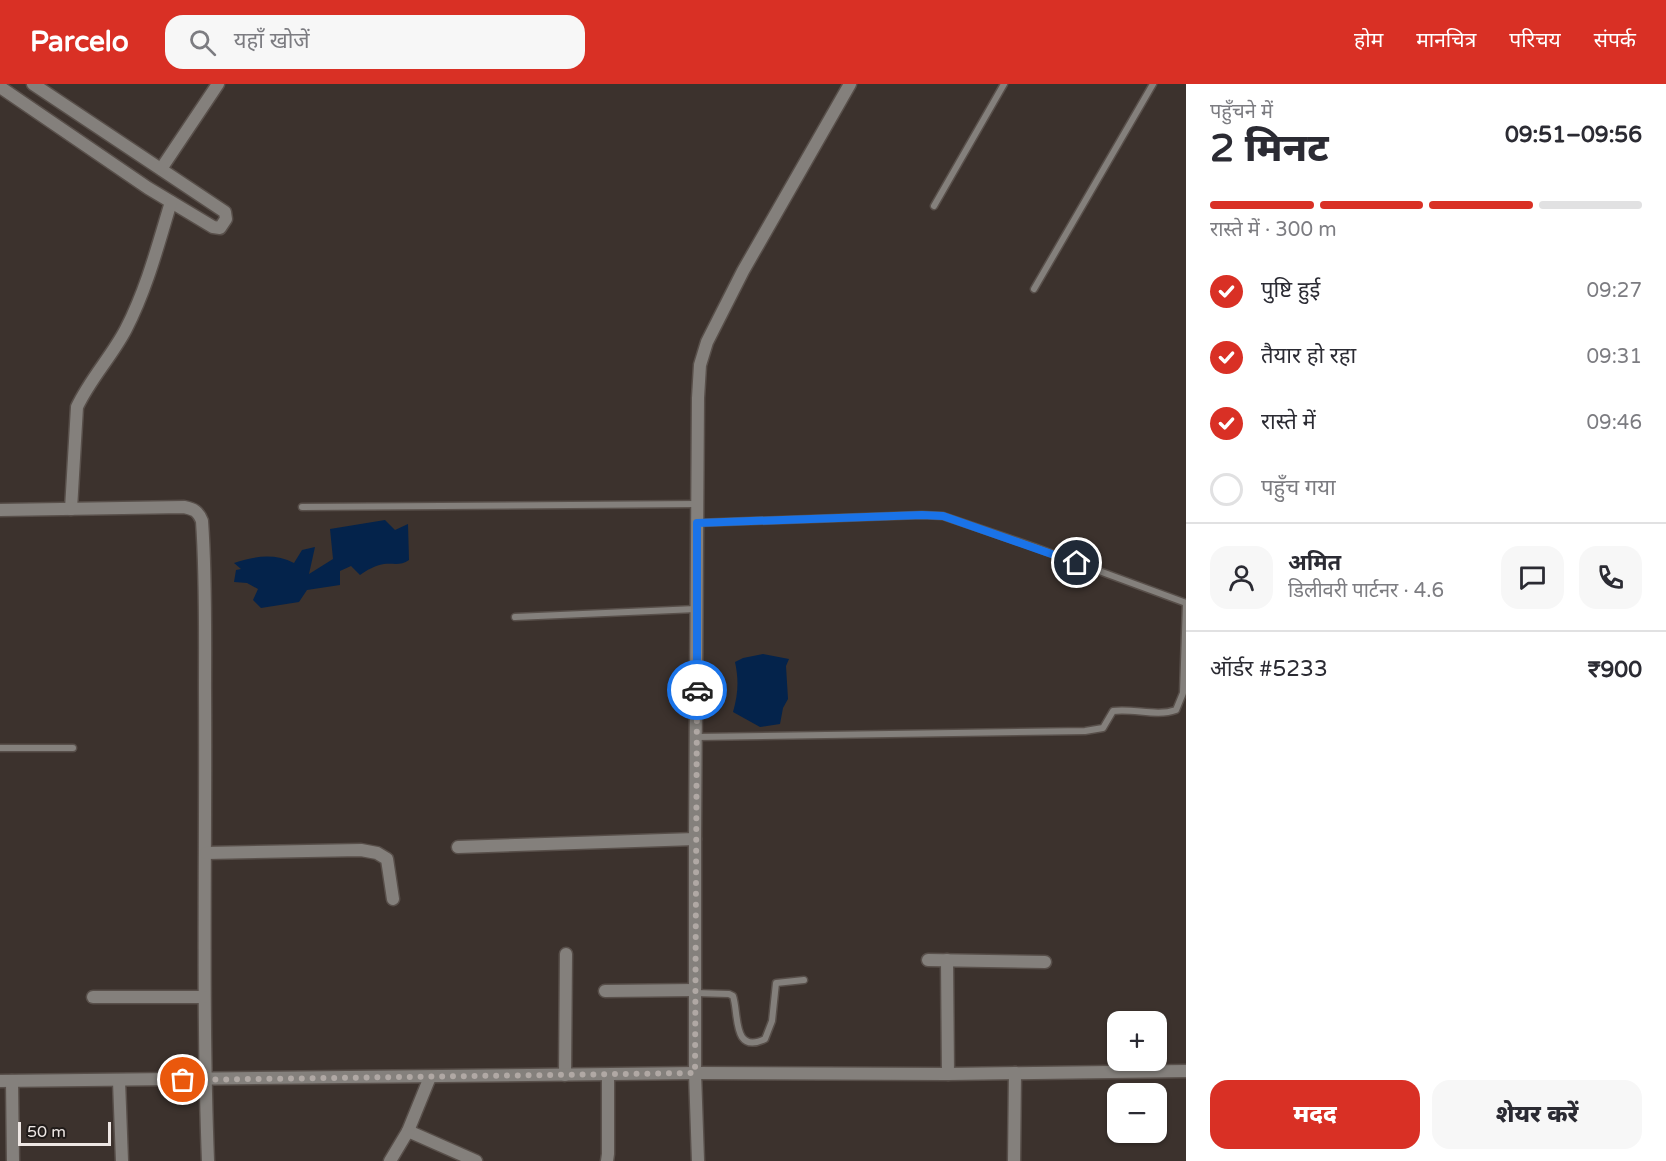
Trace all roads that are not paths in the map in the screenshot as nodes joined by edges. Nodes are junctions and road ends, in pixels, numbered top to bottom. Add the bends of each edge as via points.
1 (33, 84) edge
2 (218, 84) edge
3 (849, 84) edge
4 (1004, 84) edge
5 (1153, 84) edge
6 (0, 87) edge
7 (160, 169) junction
8 (171, 202) junction
9 (934, 206) dead end
10 (1034, 289) dead end
11 (697, 504) junction
12 (302, 507) dead end
13 (72, 509) junction
14 (0, 510) edge
15 (697, 523) junction
16 (1186, 603) edge
17 (697, 609) junction
18 (514, 616) dead end
19 (697, 737) junction
20 (0, 748) edge
21 (73, 748) dead end
22 (695, 839) junction
23 (458, 848) dead end
24 (206, 853) junction
25 (393, 898) dead end
26 (566, 954) dead end
27 (928, 960) dead end
28 (947, 960) junction
29 (1045, 962) dead end
30 (804, 980) dead end
31 (605, 991) dead end
32 (695, 992) junction
33 (93, 997) dead end
34 (204, 997) junction
35 (1186, 1071) edge
36 (695, 1073) junction
37 (1015, 1073) junction
38 (948, 1074) junction
39 (565, 1075) junction
40 (608, 1075) junction
41 (430, 1077) junction
42 (205, 1080) junction
43 (6, 1081) edge
44 (119, 1081) junction
45 (408, 1131) junction
46 (13, 1161) edge
47 (122, 1161) edge
48 (207, 1161) edge
49 (390, 1161) edge
50 (476, 1161) edge
51 (606, 1161) edge
52 (698, 1161) edge
53 (1014, 1161) edge

1 - 7 street
2 - 7 street
3 - 11 street via 707,342 700,365
4 - 9 lane
5 - 10 lane
6 - 8 street
7 - 8 street via 225,212 226,219 220,228 213,227
8 - 13 street via 139,300 77,407
11 - 12 lane
11 - 15 street
13 - 14 street
13 - 24 street via 184,507 199,513 204,542
15 - 16 lane via 943,516
15 - 17 street
16 - 19 lane via 1183,693 1176,710 1168,713 1113,711 1102,728 1085,731
17 - 18 lane
17 - 19 street
19 - 22 street
20 - 21 lane
22 - 23 street
22 - 32 street
24 - 25 street via 377,853 387,859
24 - 34 street
26 - 39 street
27 - 28 street
28 - 29 street
28 - 38 street
30 - 32 lane via 776,983 770,1027 765,1039 758,1043 742,1038 738,1031 733,996
31 - 32 street
32 - 36 street
33 - 34 street
34 - 42 street
35 - 37 street
36 - 38 street
36 - 40 street
36 - 52 street
37 - 38 street
37 - 53 street
39 - 40 street
39 - 41 street
40 - 51 street
41 - 42 street
41 - 45 street
42 - 44 street
42 - 48 street
43 - 44 street
43 - 46 street
44 - 47 street
45 - 49 street
45 - 50 street

